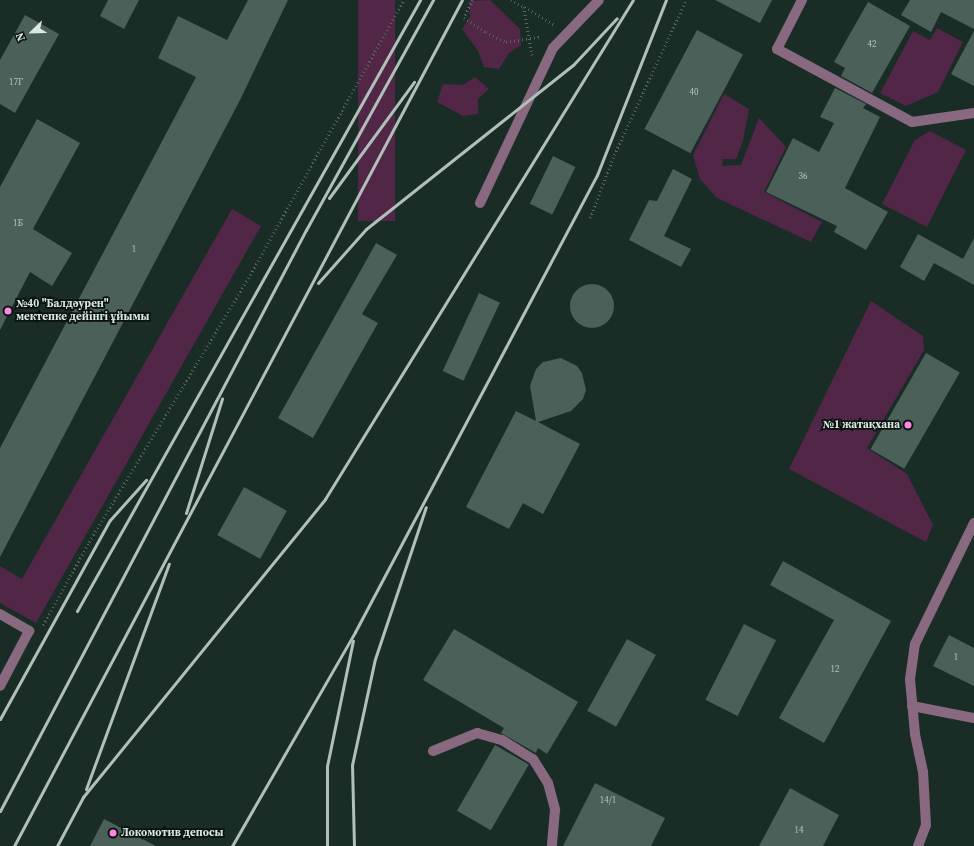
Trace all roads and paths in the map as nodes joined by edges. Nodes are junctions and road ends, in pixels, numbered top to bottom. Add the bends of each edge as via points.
1 (404, 0) edge
2 (474, 0) edge
3 (511, 0) edge
4 (600, 0) edge
5 (686, 0) edge
6 (802, 0) edge
7 (524, 7) junction
8 (555, 30) dead end
9 (545, 36) dead end
10 (530, 40) junction
11 (536, 83) junction
12 (974, 113) edge
13 (480, 203) dead end
14 (590, 218) dead end
15 (974, 523) edge
16 (0, 614) edge
17 (29, 631) junction
18 (0, 686) edge
19 (912, 706) junction
20 (974, 718) edge
21 (433, 751) dead end
22 (552, 846) edge
23 (918, 846) edge

1 - 17 path via 250,275 88,542 41,629
2 - 10 path via 464,18 506,42
3 - 7 path
4 - 11 street via 553,48
5 - 14 path via 614,155
6 - 12 street via 777,49 912,122
7 - 8 path via 560,28
7 - 10 path
9 - 10 path
10 - 11 path
11 - 13 street
15 - 19 street via 915,644 910,679
16 - 17 street
17 - 18 street
19 - 20 street
19 - 23 street via 924,772 926,825
21 - 22 street via 476,733 502,740 533,759 548,783 555,810

